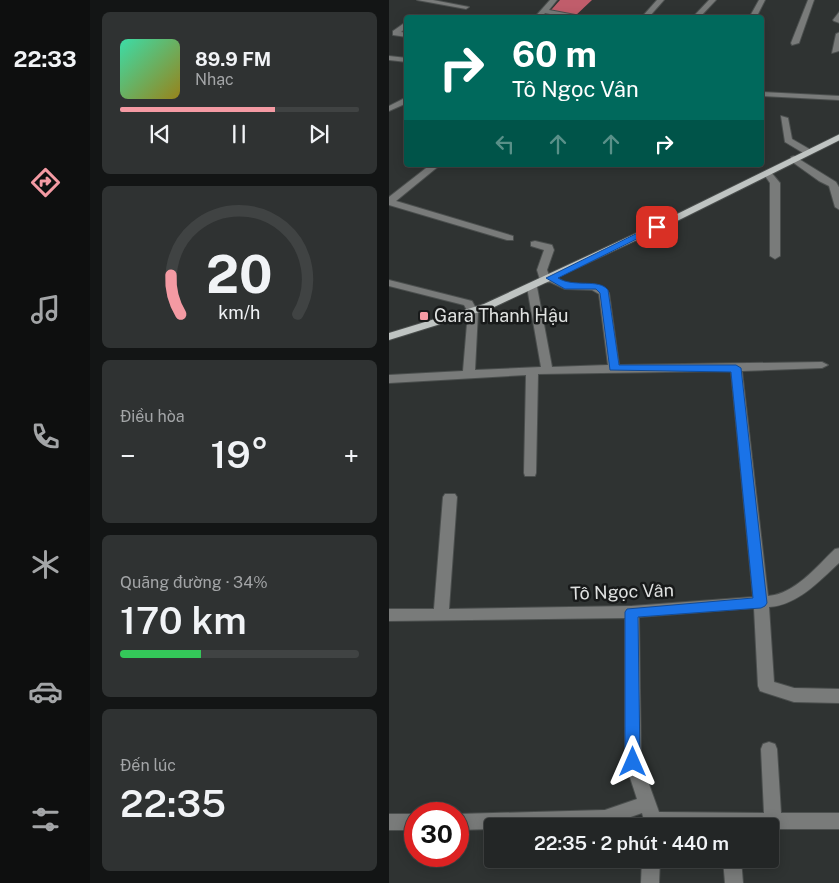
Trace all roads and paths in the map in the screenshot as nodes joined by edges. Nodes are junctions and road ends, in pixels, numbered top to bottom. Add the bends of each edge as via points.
1 (420, 0) edge
2 (554, 0) edge
3 (661, 0) edge
4 (713, 0) edge
5 (762, 0) edge
6 (811, 0) edge
7 (466, 6) dead end
8 (545, 11) junction
9 (839, 13) edge
10 (540, 15) edge
11 (569, 15) edge
12 (647, 15) edge
13 (698, 15) edge
14 (753, 15) edge
15 (839, 21) edge
16 (404, 26) edge
17 (839, 34) edge
18 (404, 35) edge
19 (795, 43) dead end
20 (835, 51) dead end
21 (389, 58) edge
22 (404, 60) edge
23 (764, 94) edge
24 (808, 97) junction
25 (839, 98) edge
26 (389, 100) edge
27 (404, 100) edge
28 (764, 100) edge
29 (404, 101) edge
30 (389, 109) edge
31 (784, 118) dead end
32 (839, 136) edge
33 (808, 152) junction
34 (794, 159) junction
35 (433, 167) edge
36 (767, 173) junction
37 (839, 178) edge
38 (821, 179) junction
39 (389, 202) edge
40 (839, 207) edge
41 (510, 238) dead end
42 (535, 244) dead end
43 (775, 256) dead end
44 (548, 279) junction
45 (389, 283) edge
46 (532, 286) junction
47 (473, 312) junction
48 (389, 337) edge
49 (822, 366) dead end
50 (614, 368) junction
51 (736, 368) junction
52 (532, 370) junction
53 (547, 370) junction
54 (469, 374) junction
55 (389, 379) edge
56 (530, 473) dead end
57 (450, 497) dead end
58 (839, 553) edge
59 (761, 603) junction
60 (632, 612) junction
61 (441, 614) junction
62 (389, 615) edge
63 (839, 696) edge
64 (769, 750) dead end
65 (647, 803) junction
66 (651, 818) edge
67 (773, 818) edge
68 (779, 820) edge
69 (839, 821) edge
70 (389, 822) edge
71 (404, 822) edge
72 (469, 822) edge
73 (651, 868) edge
74 (733, 868) edge
75 (650, 883) edge
76 (734, 883) edge

1 - 7 street
2 - 8 street
3 - 12 street
4 - 13 street
5 - 14 street
6 - 19 street
8 - 10 street
8 - 11 street
9 - 15 street via 836,20
16 - 18 street via 396,34
17 - 20 street
21 - 22 street
23 - 24 street
24 - 25 street
24 - 28 street
26 - 27 street
29 - 30 street
31 - 33 street via 788,140
32 - 33 main road
33 - 34 main road
34 - 36 main road
34 - 38 street
35 - 39 street
36 - 43 street via 775,183
36 - 44 main road
37 - 38 street
38 - 40 street via 833,184
39 - 41 street
42 - 44 street via 548,247 542,270
44 - 46 main road
44 - 50 street via 565,286 601,288 604,292
45 - 47 street via 468,303
46 - 47 main road
46 - 53 street
47 - 48 main road
47 - 54 street
49 - 51 street
50 - 51 street
50 - 53 street
51 - 59 street
52 - 53 street
52 - 54 street
52 - 56 street
54 - 55 street
57 - 61 street
58 - 59 street, Tô Ngọc Vân via 803,588 776,602
59 - 60 street, Tô Ngọc Vân
59 - 63 street via 766,686 794,695
60 - 61 street, Tô Ngọc Vân
60 - 65 street via 633,762
61 - 62 street, Tô Ngọc Vân
64 - 67 street
65 - 66 street
65 - 72 street via 605,818
68 - 69 street
70 - 71 street
73 - 75 street
74 - 76 street

